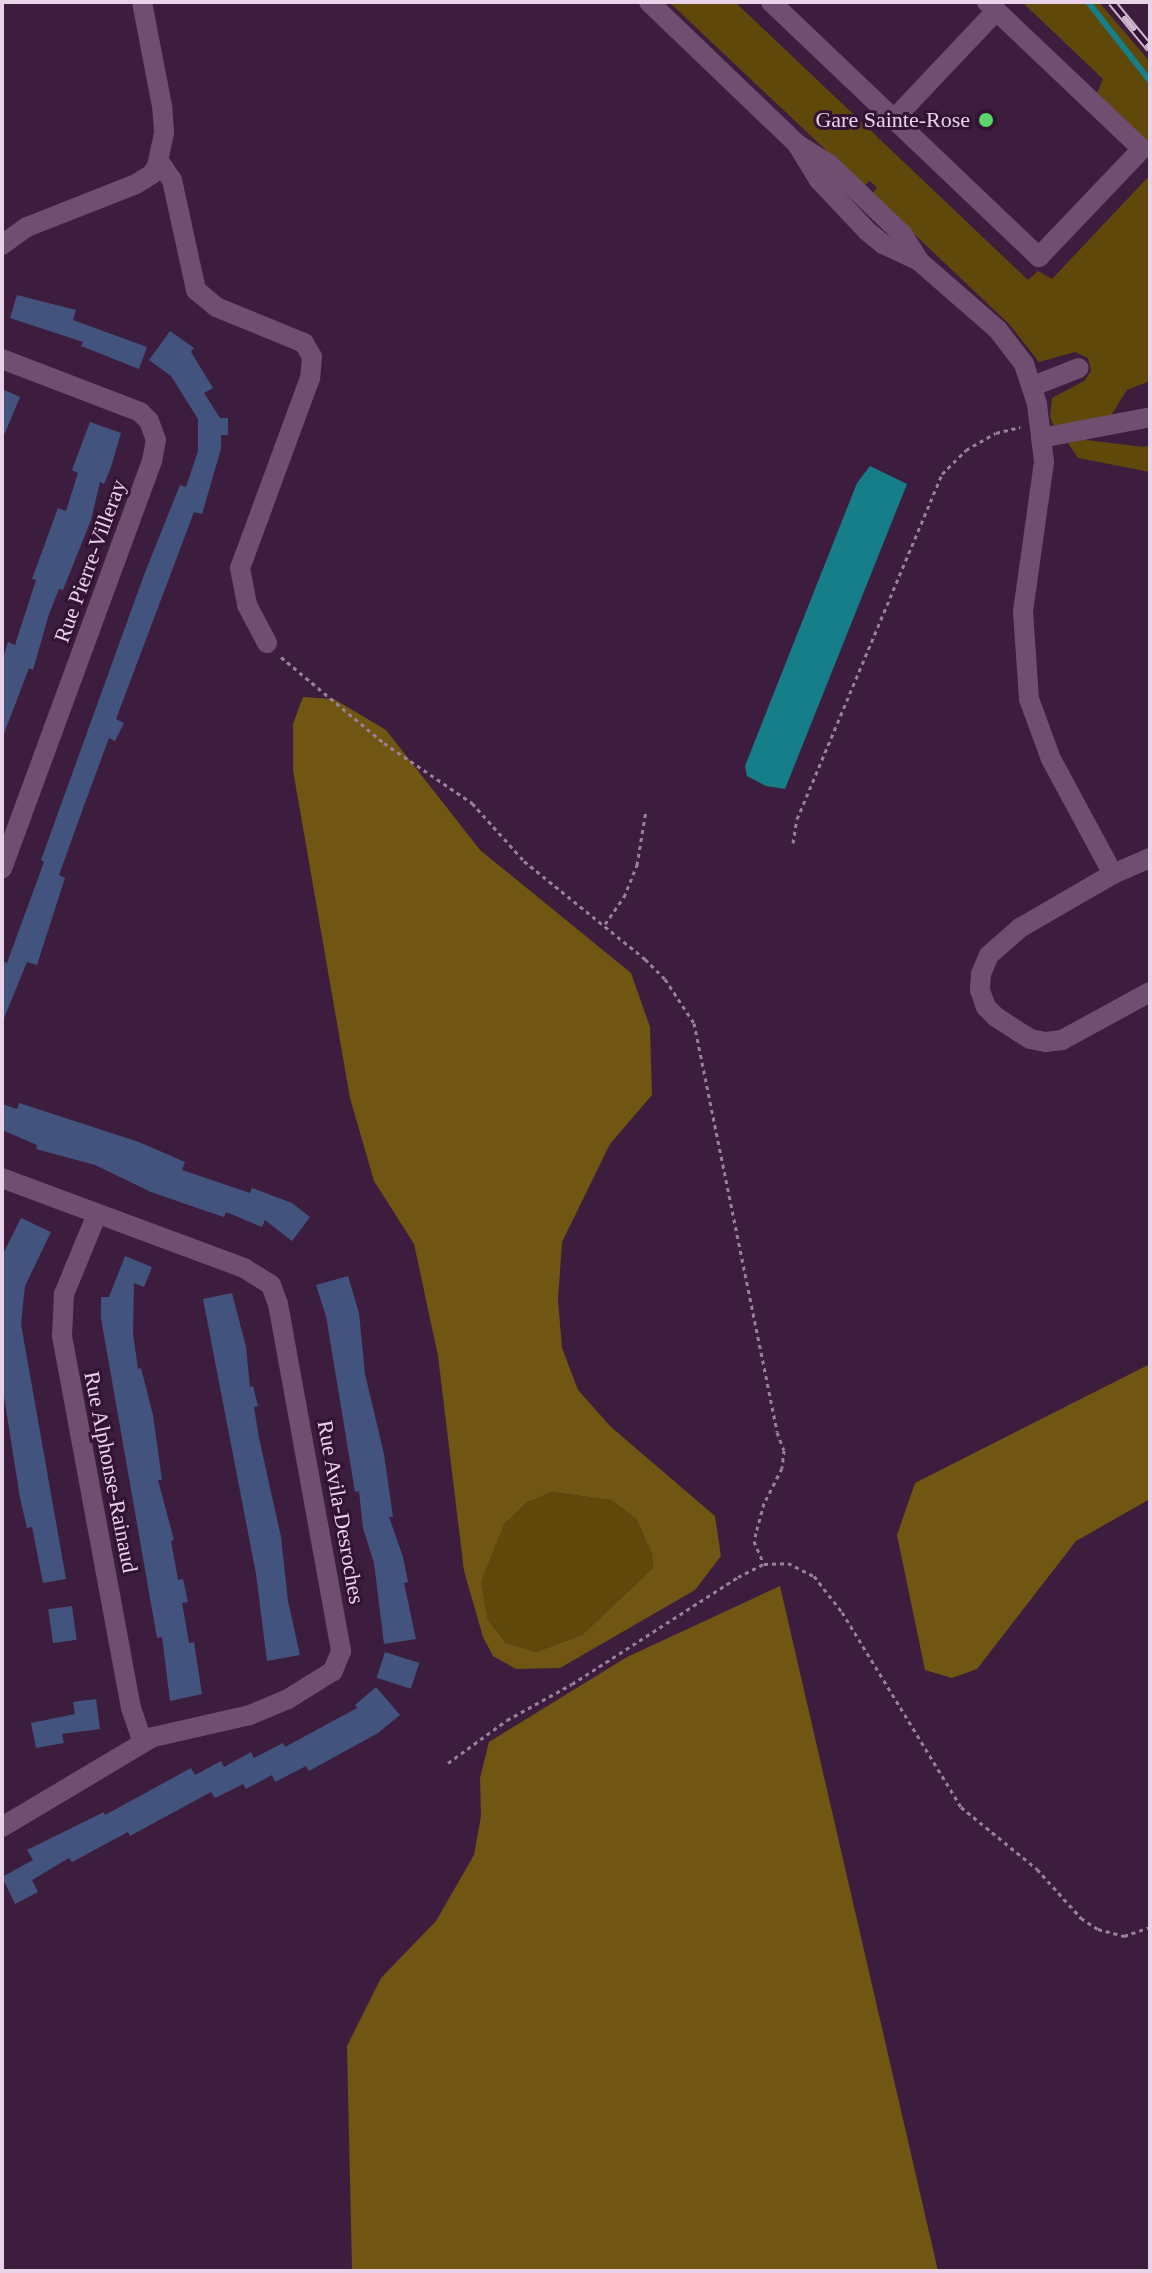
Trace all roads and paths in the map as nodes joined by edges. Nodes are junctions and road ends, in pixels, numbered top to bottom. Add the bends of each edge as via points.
1 (142, 2) edge
2 (649, 2) edge
3 (771, 2) edge
4 (991, 7) edge
5 (894, 119) junction
6 (159, 161) junction
7 (2, 245) edge
8 (2, 359) edge
9 (1079, 368) dead end
10 (1033, 386) junction
11 (1146, 418) dead end
12 (1040, 430) junction
13 (267, 643) joint
14 (646, 810) dead end
15 (793, 843) dead end
16 (1150, 858) edge
17 (2, 868) edge
18 (1113, 874) junction
19 (605, 924) junction
20 (1150, 992) edge
21 (2, 1178) edge
22 (97, 1214) junction
23 (764, 1564) junction
24 (143, 1742) junction
25 (448, 1763) dead end
26 (2, 1827) edge
27 (1150, 1927) edge

1 - 6 street via 162,106
2 - 10 street via 797,144 829,164 903,235 919,261 998,330 1019,356
3 - 5 street
4 - 5 street
4 - 5 street via 1142,149 1039,257
6 - 7 street via 145,180 27,227
6 - 13 street via 172,180 196,290 216,307 304,343 312,357 310,378 240,568 247,605
8 - 17 street, Rue Pierre-Villeray via 140,412 156,440
9 - 10 street
10 - 12 street
11 - 12 street
12 - 15 path via 996,433 952,461 942,474 797,819
12 - 18 street via 1043,486 1023,611 1029,699 1051,759
13 - 19 path via 384,743 472,803 524,861
14 - 19 path via 637,865
16 - 18 street
18 - 20 street via 1002,943 989,955 980,990 996,1017 1030,1039 1046,1042 1062,1040
19 - 23 path via 665,979 700,1042 784,1450 754,1541
21 - 22 street, Rue Avila-Desroches
22 - 24 street, Rue Alphonse-Rainaud via 64,1294 62,1336 131,1708
22 - 24 street, Rue Avila-Desroches via 257,1273 274,1290 340,1640 333,1671 288,1699 250,1715
23 - 25 path via 507,1720
23 - 27 path via 800,1567 828,1591 944,1784 978,1824 1037,1869 1081,1918 1098,1929 1124,1936
24 - 26 street, Rue Avila-Desroches

